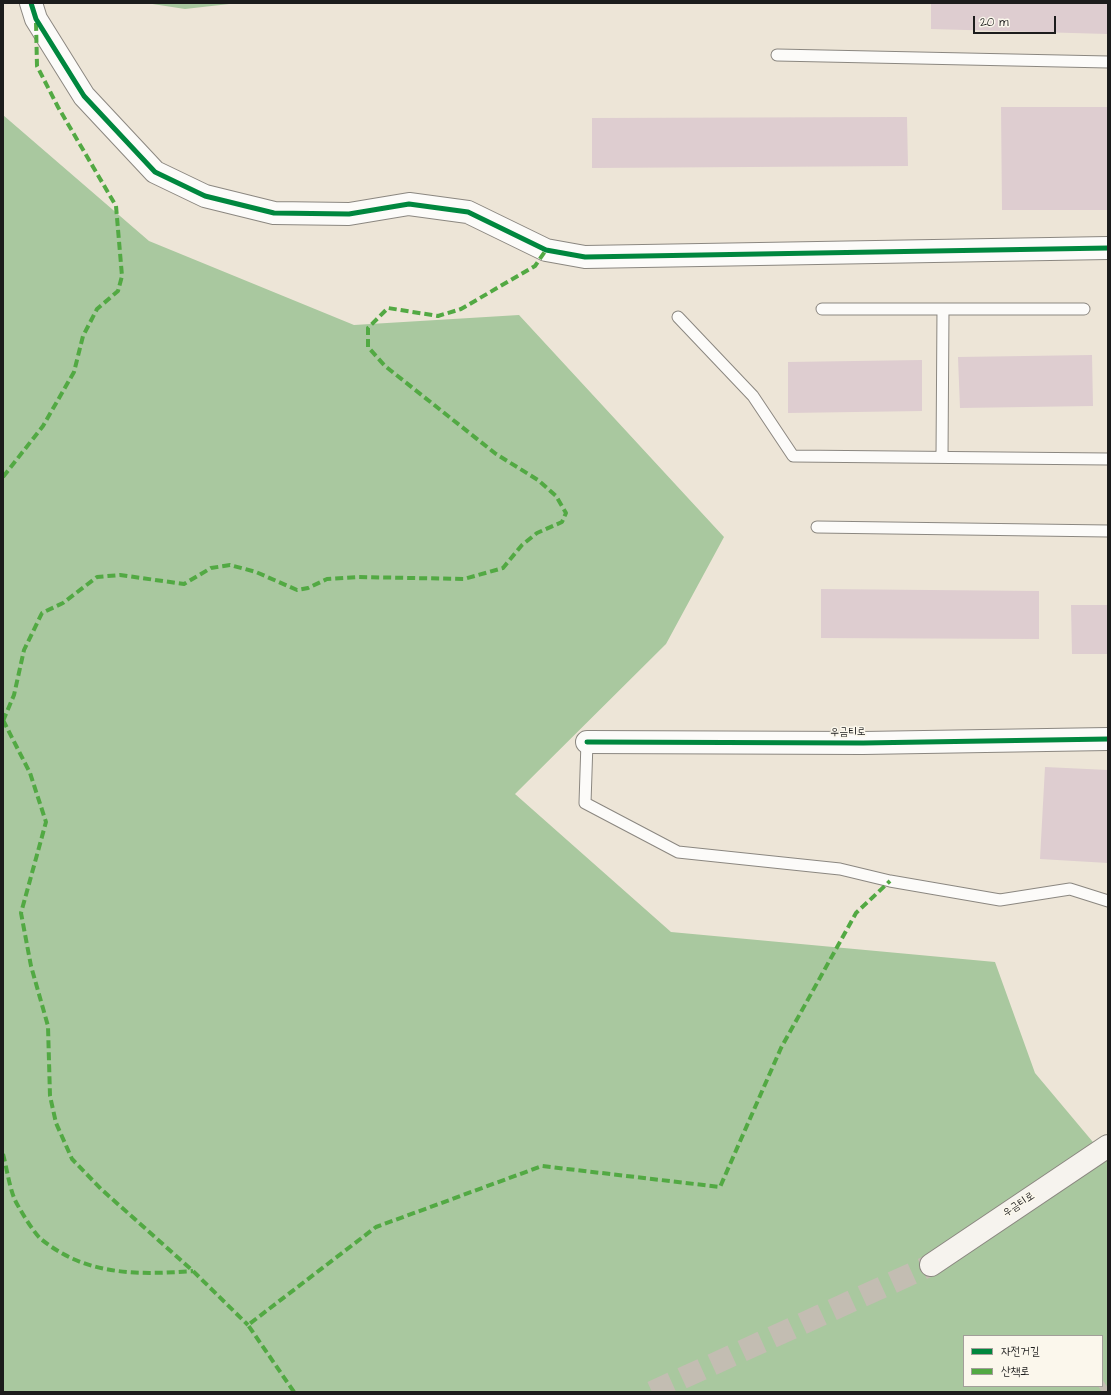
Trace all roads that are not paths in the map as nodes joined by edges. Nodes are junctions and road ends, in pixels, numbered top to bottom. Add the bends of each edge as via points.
1 (31, 3) edge
2 (777, 55) dead end
3 (1108, 62) edge
4 (1108, 248) edge
5 (822, 309) dead end
6 (943, 309) junction
7 (1084, 309) dead end
8 (678, 317) dead end
9 (942, 457) junction
10 (1108, 459) edge
11 (817, 527) dead end
12 (1108, 531) edge
13 (1108, 738) edge
14 (587, 742) joint
15 (1108, 901) edge
16 (1108, 1146) edge
17 (930, 1265) tunnel mouth

1 - 4 street via 36,19 84,96 155,172 205,196 274,213 349,214 409,204 468,212 546,250 585,257
2 - 3 lane
5 - 6 lane
6 - 7 lane
6 - 9 lane
8 - 9 lane via 753,396 793,456
9 - 10 lane
11 - 12 lane
13 - 14 street, 우금티로 via 863,743
14 - 15 lane, 우금티로 via 585,803 678,852 840,868 890,881 1000,900 1070,889
16 - 17 main road, 우금티로

